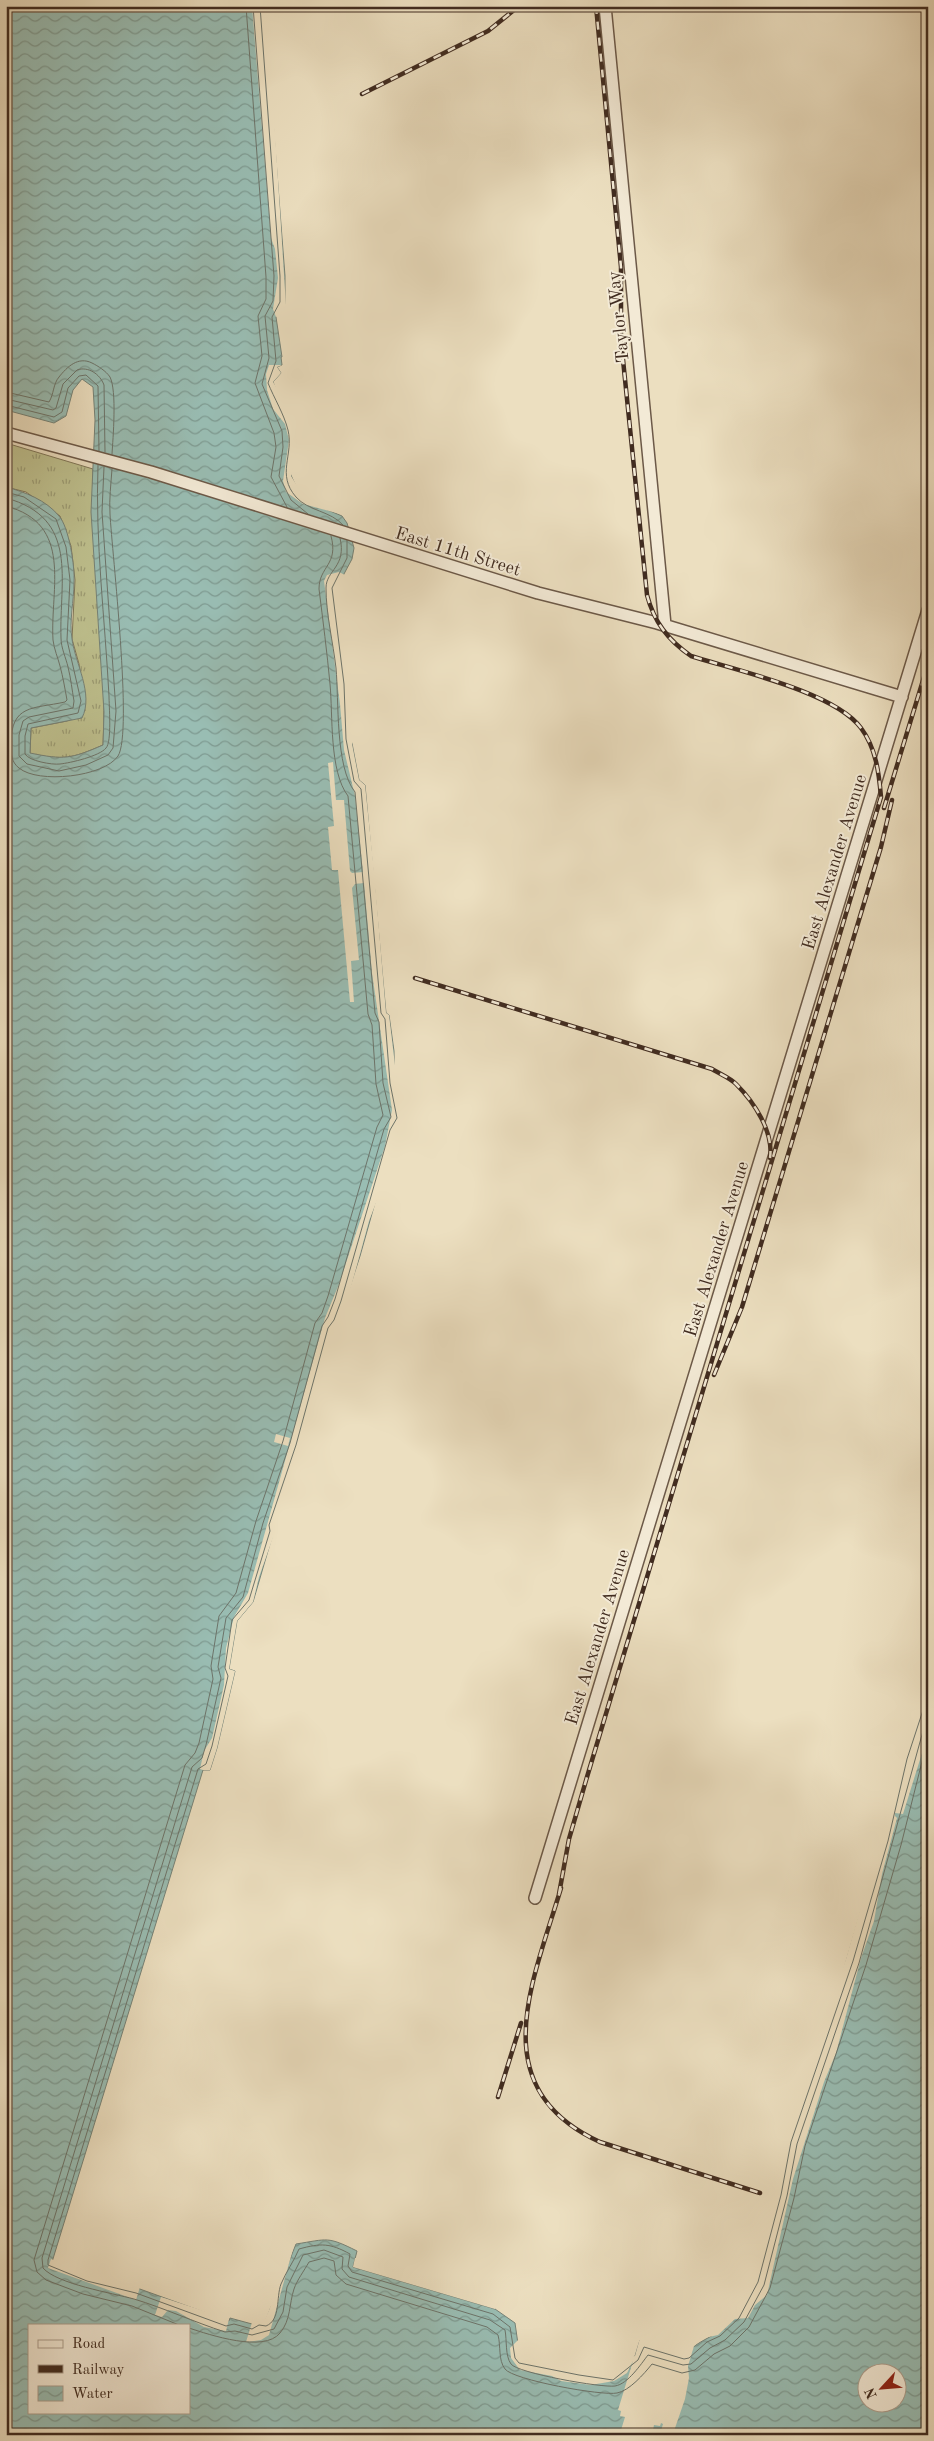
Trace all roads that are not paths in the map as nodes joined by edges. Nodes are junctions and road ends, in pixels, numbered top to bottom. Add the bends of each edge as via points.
1 (605, 6) edge
2 (6, 433) edge
3 (928, 610) edge
4 (665, 625) junction
5 (902, 697) junction
6 (536, 1898) dead end

1 - 4 street, Taylor Way
2 - 4 street, East 11th Street via 152,472 538,593
3 - 5 street, East Alexander Avenue
4 - 5 street, East 11th Street
5 - 6 street, East Alexander Avenue

